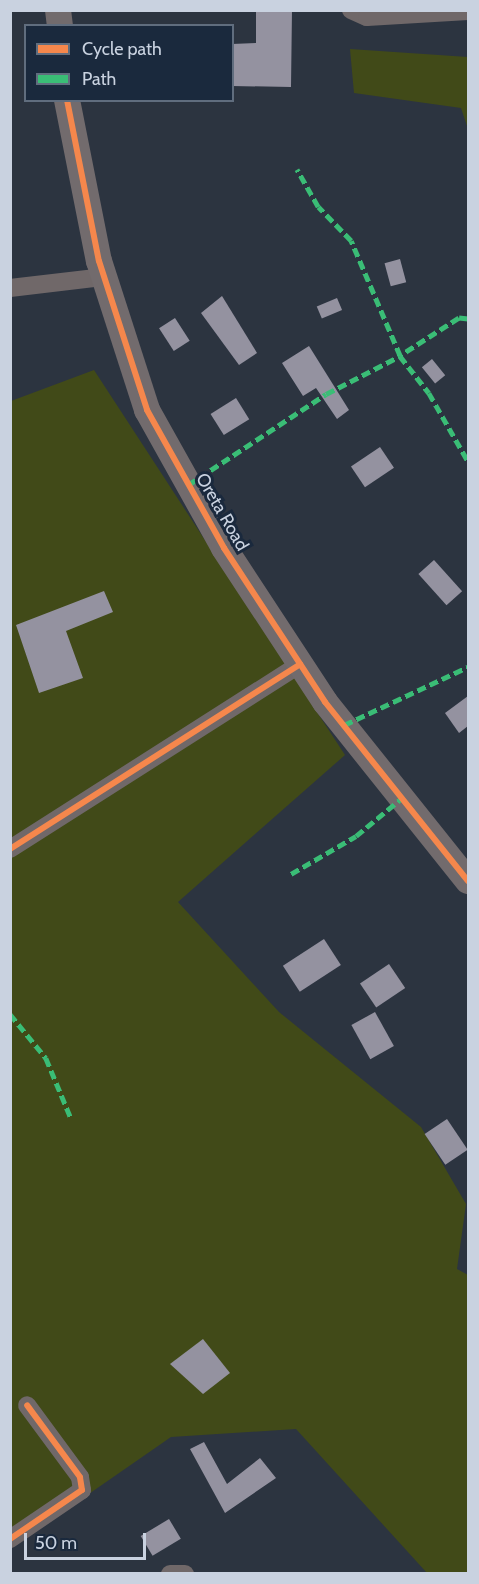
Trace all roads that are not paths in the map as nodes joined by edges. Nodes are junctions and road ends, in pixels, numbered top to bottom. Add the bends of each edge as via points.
1 (351, 10) edge
2 (468, 11) edge
3 (67, 102) edge
4 (104, 277) junction
5 (10, 288) edge
6 (300, 664) junction
7 (10, 849) edge
8 (468, 881) edge
9 (27, 1405) dead end
10 (10, 1539) edge
11 (170, 1574) edge
12 (185, 1574) edge

1 - 2 street via 367,18
3 - 4 street, Oreta Road
4 - 5 street
4 - 6 street, Oreta Road via 147,410 224,548
6 - 7 street
6 - 8 street, Oreta Road
9 - 10 street via 80,1477 82,1490
11 - 12 street

